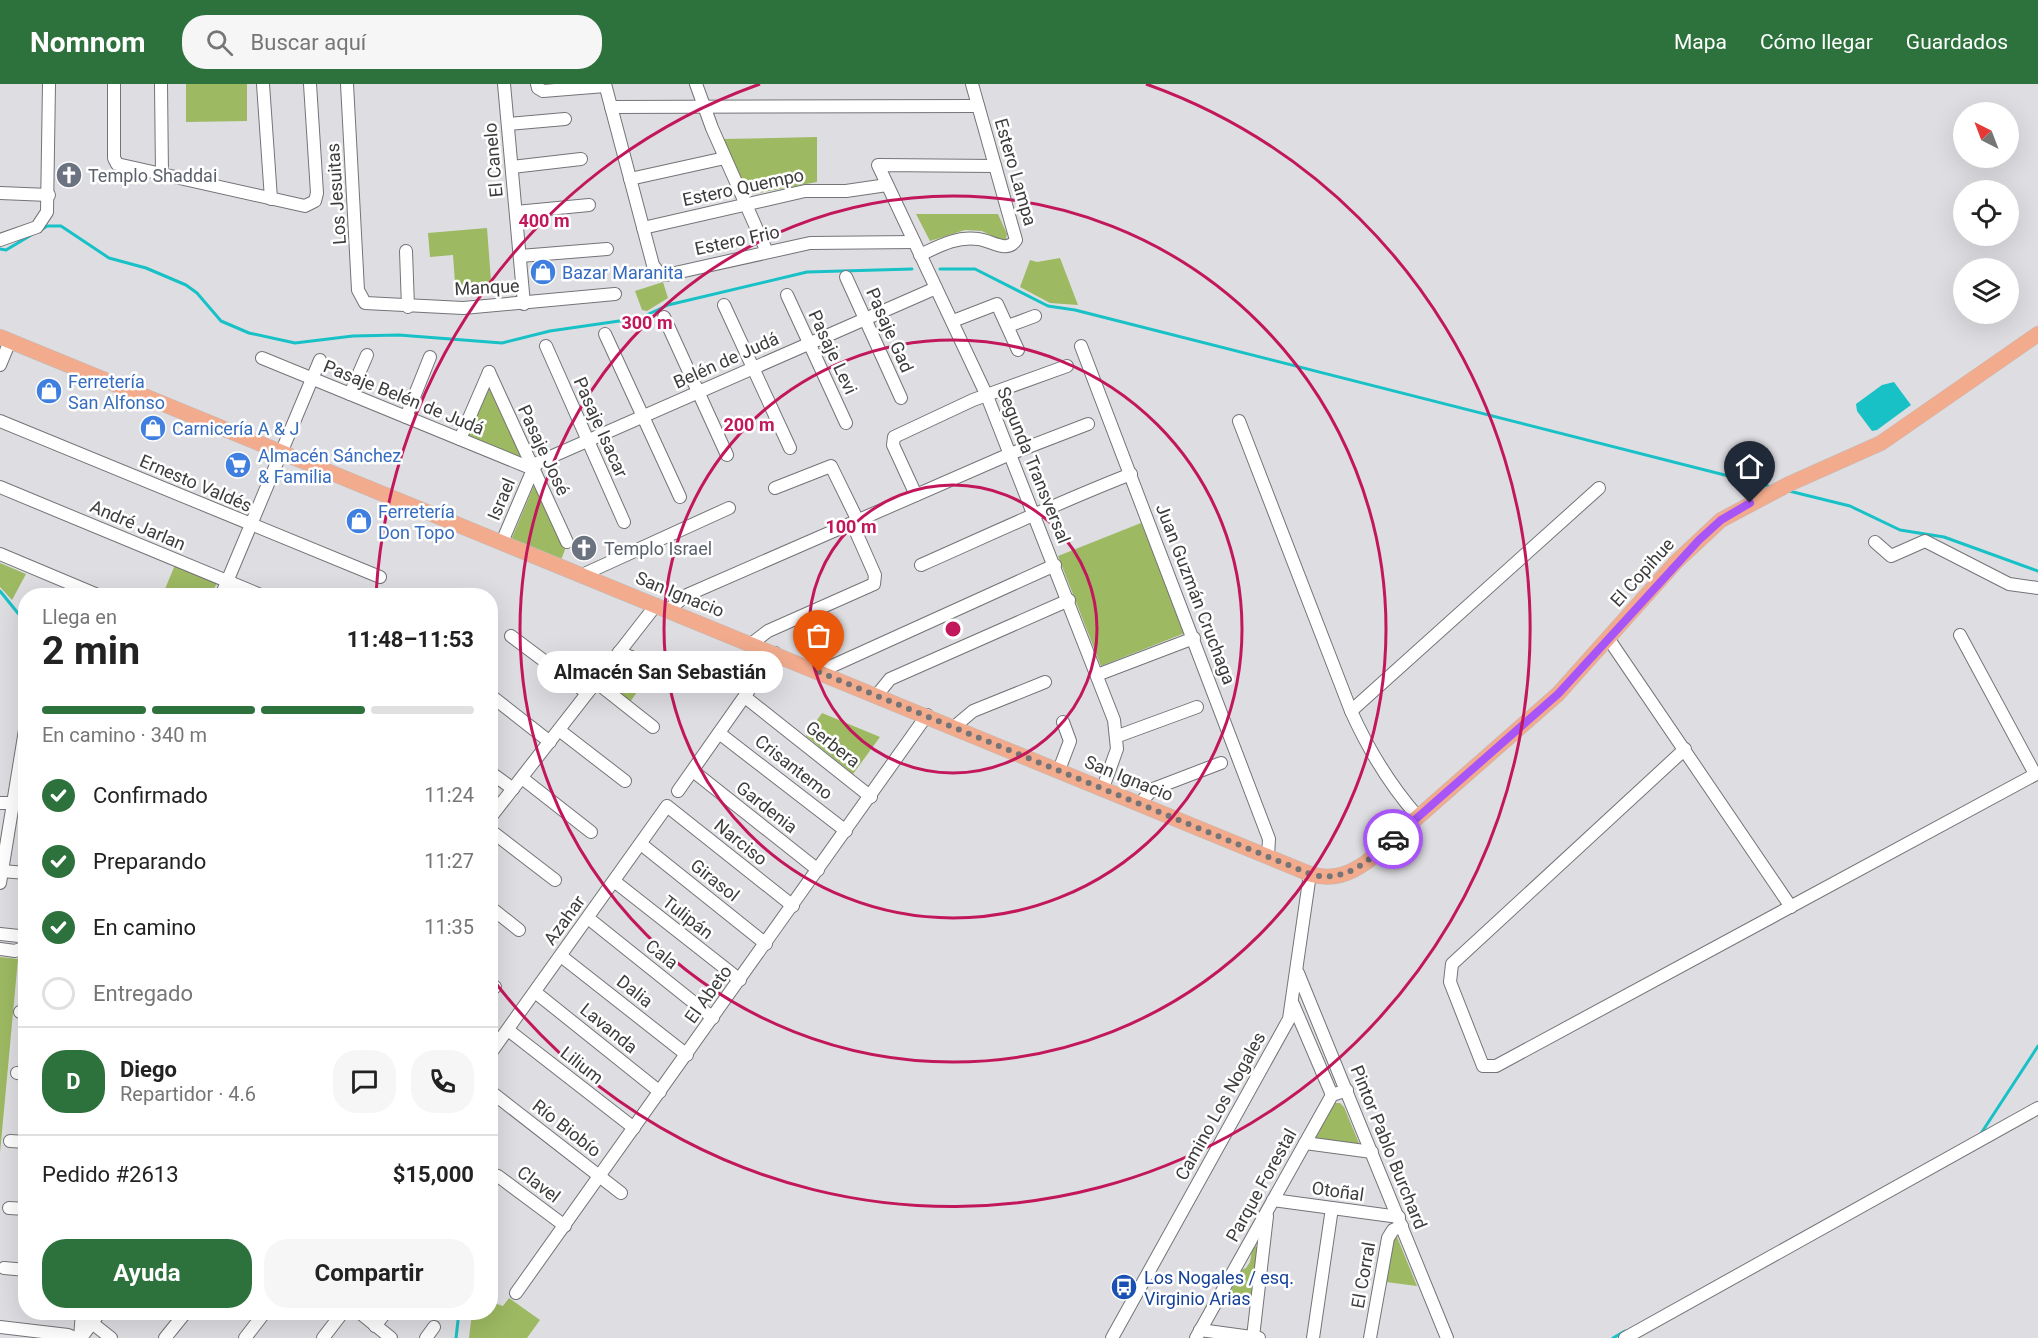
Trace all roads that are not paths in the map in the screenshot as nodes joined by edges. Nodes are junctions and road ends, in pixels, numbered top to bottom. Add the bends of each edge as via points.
1 (49, 84) edge
2 (114, 84) edge
3 (161, 84) edge
4 (262, 84) edge
5 (310, 84) edge
6 (347, 84) edge
7 (504, 84) edge
8 (537, 84) edge
9 (696, 84) edge
10 (972, 84) edge
11 (605, 85) edge
12 (703, 105) junction
13 (978, 106) junction
14 (611, 107) junction
15 (565, 118) dead end
16 (508, 124) junction
17 (725, 158) junction
18 (580, 159) dead end
19 (995, 166) junction
20 (512, 167) junction
21 (162, 174) junction
22 (630, 179) junction
23 (887, 185) junction
24 (0, 193) edge
25 (49, 195) junction
26 (271, 199) junction
27 (745, 203) junction
28 (589, 205) dead end
29 (516, 212) junction
30 (643, 228) junction
31 (0, 240) edge
32 (914, 242) junction
33 (607, 249) dead end
34 (406, 251) dead end
35 (767, 252) junction
36 (920, 255) junction
37 (520, 256) junction
38 (846, 277) dead end
39 (936, 288) junction
40 (615, 294) dead end
41 (787, 295) dead end
42 (362, 301) joint
43 (524, 304) junction
44 (724, 305) dead end
45 (408, 307) junction
46 (1035, 316) dead end
47 (664, 317) dead end
48 (865, 318) junction
49 (953, 321) junction
50 (1008, 326) junction
51 (605, 334) dead end
52 (2038, 334) edge
53 (5, 339) edge
54 (809, 343) junction
55 (546, 346) dead end
56 (1081, 346) dead end
57 (1018, 350) dead end
58 (367, 355) dead end
59 (430, 357) dead end
60 (262, 358) dead end
61 (320, 360) dead end
62 (0, 365) edge
63 (1067, 366) dead end
64 (754, 368) junction
65 (312, 379) junction
66 (699, 393) junction
67 (350, 394) junction
68 (987, 396) junction
69 (901, 398) dead end
70 (406, 417) junction
71 (643, 417) junction
72 (1239, 421) dead end
73 (0, 422) edge
74 (846, 423) dead end
75 (1088, 424) dead end
76 (460, 439) junction
77 (588, 441) junction
78 (790, 448) dead end
79 (282, 452) junction
80 (1010, 454) junction
81 (727, 455) dead end
82 (533, 469) junction
83 (1131, 474) junction
84 (0, 487) edge
85 (775, 488) dead end
86 (1599, 488) dead end
87 (916, 495) junction
88 (680, 497) dead end
89 (729, 508) dead end
90 (1034, 514) junction
91 (624, 522) dead end
92 (855, 522) junction
93 (251, 525) junction
94 (502, 542) junction
95 (567, 542) dead end
96 (1875, 542) dead end
97 (0, 554) edge
98 (921, 564) dead end
99 (1055, 565) junction
100 (582, 575) junction
101 (380, 577) dead end
102 (227, 581) junction
103 (72, 588) edge
104 (224, 588) edge
105 (244, 588) edge
106 (2038, 588) edge
107 (1069, 600) junction
108 (662, 608) junction
109 (1960, 634) dead end
110 (511, 636) dead end
111 (1194, 638) junction
112 (1608, 638) junction
113 (751, 644) junction
114 (619, 652) junction
115 (775, 653) junction
116 (819, 672) junction
117 (1097, 675) junction
118 (596, 682) junction
119 (1045, 682) dead end
120 (701, 686) dead end
121 (587, 693) junction
122 (877, 695) junction
123 (745, 697) junction
124 (498, 702) edge
125 (1197, 706) dead end
126 (1351, 711) junction
127 (927, 716) junction
128 (1063, 722) dead end
129 (653, 727) dead end
130 (954, 727) junction
131 (559, 730) junction
132 (719, 732) junction
133 (1118, 736) junction
134 (550, 742) junction
135 (1685, 749) junction
136 (1221, 763) dead end
137 (1059, 770) junction
138 (693, 771) junction
139 (18, 773) edge
140 (2037, 773) edge
141 (498, 778) edge
142 (522, 778) junction
143 (625, 781) dead end
144 (1103, 788) junction
145 (513, 789) junction
146 (678, 791) dead end
147 (871, 797) junction
148 (13, 803) edge
149 (1140, 803) junction
150 (668, 806) joint
151 (498, 808) edge
152 (1418, 817) junction
153 (591, 831) dead end
154 (846, 831) junction
155 (498, 836) edge
156 (641, 844) junction
157 (1268, 856) junction
158 (819, 870) junction
159 (18, 874) edge
160 (1310, 874) junction
161 (1, 877) edge
162 (555, 880) dead end
163 (614, 881) junction
164 (793, 906) junction
165 (1791, 907) junction
166 (498, 913) edge
167 (588, 918) junction
168 (519, 930) dead end
169 (0, 934) edge
170 (18, 936) edge
171 (766, 944) junction
172 (0, 949) edge
173 (18, 950) edge
174 (561, 956) junction
175 (1297, 970) junction
176 (740, 980) junction
177 (535, 992) junction
178 (1293, 1004) junction
179 (713, 1018) junction
180 (508, 1030) junction
181 (498, 1043) edge
182 (687, 1055) junction
183 (1347, 1090) junction
184 (660, 1092) junction
185 (1332, 1095) junction
186 (498, 1097) edge
187 (2038, 1108) edge
188 (634, 1128) junction
189 (10, 1141) dead end
190 (18, 1142) edge
191 (1305, 1143) junction
192 (1372, 1152) junction
193 (498, 1176) edge
194 (600, 1176) junction
195 (621, 1193) dead end
196 (1271, 1205) junction
197 (9, 1208) dead end
198 (1332, 1208) junction
199 (18, 1209) edge
200 (1400, 1222) junction
201 (565, 1226) junction
202 (4, 1268) dead end
203 (18, 1269) edge
204 (516, 1293) dead end
205 (81, 1320) edge
206 (94, 1320) edge
207 (180, 1320) edge
208 (259, 1320) edge
209 (337, 1320) edge
210 (368, 1320) edge
211 (380, 1320) edge
212 (92, 1323) junction
213 (375, 1326) junction
214 (0, 1327) edge
215 (435, 1327) dead end
216 (1198, 1334) edge
217 (1257, 1337) edge
218 (75, 1338) edge
219 (80, 1338) edge
220 (111, 1338) edge
221 (165, 1338) edge
222 (245, 1338) edge
223 (323, 1338) edge
224 (391, 1338) edge
225 (426, 1338) edge
226 (1112, 1338) edge
227 (1313, 1338) edge
228 (1370, 1338) edge
229 (1447, 1338) edge
230 (1625, 1338) edge

1 - 25 street
2 - 21 street via 115,163
3 - 21 street
4 - 26 street
5 - 26 street via 317,193 313,204 305,206
6 - 42 street, Los Jesuitas via 358,290
7 - 16 street, El Canelo
8 - 11 street via 543,91
9 - 12 street
10 - 13 street, Estero Lampa
11 - 14 street, Estero Frio
12 - 13 street
12 - 14 street
12 - 17 street
13 - 19 street, Estero Lampa
14 - 22 street, Estero Frio
15 - 16 street
16 - 20 street, El Canelo
17 - 22 street
17 - 27 street
18 - 20 street
19 - 23 street, Segunda Transversal via 878,165
19 - 36 street, Estero Lampa via 1015,243 1004,247 985,240 960,238
20 - 29 street, El Canelo
21 - 26 street
22 - 30 street, Estero Frio
23 - 27 street, Estero Quempo via 806,191
23 - 32 street, Segunda Transversal
24 - 25 street
25 - 31 street via 47,213 37,227
27 - 30 street, Estero Quempo
27 - 35 street
28 - 29 street
29 - 37 street, El Canelo
30 - 35 street, Estero Frio via 654,267 666,275
32 - 35 street, Estero Frio via 816,243
32 - 36 street, Segunda Transversal
33 - 37 street
34 - 45 street
36 - 39 street, Segunda Transversal
37 - 43 street, El Canelo
38 - 48 street, Pasaje Gad
39 - 48 street, Belén de Judá
39 - 49 street, Segunda Transversal
40 - 43 street, Manque
41 - 54 street, Pasaje Levi
42 - 45 street, Manque
43 - 45 street, Manque
44 - 64 street
46 - 50 street
47 - 66 street
48 - 54 street, Belén de Judá
48 - 69 street, Pasaje Gad
49 - 50 street via 997,304
49 - 68 street, Segunda Transversal
50 - 57 street
51 - 71 street
52 - 112 main road, El Copihue via 1881,443 1721,520 1676,562
53 - 62 street
53 - 79 main road, San Ignacio
54 - 64 street, Belén de Judá
54 - 74 street, Pasaje Levi
55 - 77 street, Pasaje Isacar
56 - 83 street, Juan Guzmán Cruchaga
58 - 67 street
59 - 70 street
60 - 65 street, Pasaje Belén de Judá
61 - 65 street
63 - 68 street
64 - 66 street, Belén de Judá
64 - 78 street
65 - 67 street, Pasaje Belén de Judá
65 - 79 street
66 - 71 street, Belén de Judá
66 - 81 street
67 - 70 street, Pasaje Belén de Judá
68 - 80 street, Segunda Transversal
68 - 87 street via 892,440
70 - 76 street, Pasaje Belén de Judá
71 - 77 street, Belén de Judá
71 - 88 street
72 - 126 street
73 - 93 street, Ernesto Valdés
75 - 80 street
76 - 82 street, Pasaje Belén de Judá
76 - 82 street, Pasaje José via 489,372
77 - 82 street, Belén de Judá via 542,460
77 - 91 street, Pasaje Isacar
79 - 93 street
79 - 94 main road, San Ignacio
80 - 87 street
80 - 90 street, Segunda Transversal
82 - 94 street, Israel
82 - 95 street, Pasaje José
83 - 90 street
83 - 111 street, Juan Guzmán Cruchaga
84 - 102 street, André Jarlan
85 - 92 street via 831,465
86 - 126 street
87 - 92 street
89 - 100 street
90 - 98 street
90 - 99 street, Segunda Transversal
92 - 108 street
92 - 113 street via 875,575 874,584 768,631
93 - 101 street, Ernesto Valdés
93 - 102 street
94 - 100 main road, San Ignacio
96 - 106 street via 1891,556 1925,541 2009,584
97 - 103 street
99 - 107 street, Segunda Transversal
99 - 116 street
100 - 108 main road, San Ignacio
102 - 104 street
102 - 105 street, André Jarlan
107 - 117 street, Segunda Transversal
107 - 122 street via 890,679
108 - 113 main road, San Ignacio
108 - 114 street
109 - 140 street
110 - 121 street
111 - 117 street
111 - 157 street, Juan Guzmán Cruchaga via 1269,838
112 - 135 street
112 - 152 main road, El Copihue via 1540,712
113 - 115 main road, San Ignacio
114 - 118 street
114 - 120 street
115 - 116 main road, San Ignacio
115 - 123 street
116 - 122 main road, San Ignacio
117 - 133 street, Segunda Transversal
118 - 121 street
118 - 129 street
119 - 130 street via 979,708
121 - 131 street
122 - 127 main road, San Ignacio
123 - 132 street
123 - 147 street, Gerbera
124 - 134 street
125 - 133 street
126 - 152 street via 1388,782
127 - 130 main road, San Ignacio
127 - 147 street, El Abeto
128 - 137 street via 1070,741
130 - 137 main road, San Ignacio
131 - 134 street
131 - 143 street
132 - 138 street
132 - 154 street, Crisantemo
133 - 144 street
134 - 142 street
135 - 165 street
135 - 165 street via 1454,960 1450,982 1480,1063 1496,1066
136 - 149 street via 1154,789
137 - 144 main road, San Ignacio
138 - 146 street
138 - 158 street, Gardenia
139 - 148 street
140 - 165 street
141 - 145 street
142 - 145 street
142 - 153 street
144 - 149 main road, San Ignacio
145 - 151 street
147 - 154 street, El Abeto
148 - 161 street
149 - 157 main road, San Ignacio
150 - 156 street, Azahar
150 - 164 street, Narciso
152 - 160 main road, El Copihue via 1351,872 1331,877
154 - 158 street, El Abeto
155 - 162 street
156 - 163 street, Azahar
156 - 171 street, Girasol
157 - 160 main road, San Ignacio
158 - 164 street, El Abeto
159 - 161 street
160 - 175 street, Camino Los Nogales
163 - 167 street, Azahar
163 - 176 street, Tulipán
164 - 171 street, El Abeto
166 - 168 street
167 - 174 street, Azahar
167 - 179 street, Cala
169 - 170 street
171 - 176 street, El Abeto
172 - 173 street
174 - 177 street, Azahar
174 - 182 street, Dalia
175 - 178 street, Camino Los Nogales
175 - 183 street, Pintor Pablo Burchard
176 - 179 street, El Abeto
177 - 180 street, Azahar
177 - 184 street, Lavanda
178 - 185 street, Pintor Pablo Burchard
178 - 226 street, Camino Los Nogales via 1287,1024
179 - 182 street, El Abeto
180 - 181 street, Azahar
180 - 188 street, Lilium
182 - 184 street, El Abeto
183 - 185 street
183 - 192 street, Pintor Pablo Burchard
184 - 188 street, El Abeto
185 - 191 street, Parque Forestal
186 - 194 street, Río Biobío
187 - 230 street
188 - 194 street, El Abeto
189 - 190 street
191 - 192 street
191 - 196 street, Parque Forestal
192 - 200 street, Pintor Pablo Burchard
193 - 201 street, Clavel
194 - 195 street, Río Biobío
194 - 201 street, El Abeto
196 - 198 street, Otoñal
196 - 216 street, Parque Forestal
196 - 217 street
197 - 199 street
198 - 200 street, Otoñal
198 - 227 street
200 - 228 street, El Corral via 1388,1238
200 - 229 street, Pintor Pablo Burchard
201 - 204 street, El Abeto
202 - 203 street
205 - 219 street
206 - 212 street
207 - 221 street
208 - 222 street
209 - 223 street
210 - 213 street
211 - 213 street
212 - 219 street
212 - 220 street
213 - 224 street
214 - 218 street
215 - 225 street
216 - 217 street

